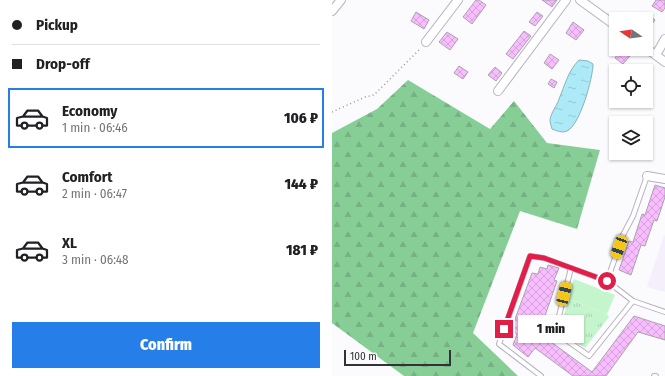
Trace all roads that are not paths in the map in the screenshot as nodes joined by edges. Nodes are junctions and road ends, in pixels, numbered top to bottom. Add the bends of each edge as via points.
1 (458, 0) edge
2 (566, 0) edge
3 (580, 0) edge
4 (337, 3) edge
5 (332, 11) edge
6 (609, 21) edge
7 (665, 39) edge
8 (426, 42) road end
9 (653, 53) edge
10 (656, 55) junction
11 (665, 62) edge
12 (498, 92) dead end
13 (647, 176) joint
14 (665, 179) edge
15 (571, 268) junction
16 (607, 281) junction
17 (633, 301) junction
18 (665, 312) edge
19 (541, 376) edge

1 - 8 street
2 - 12 street
3 - 6 street
4 - 5 street
7 - 10 street
9 - 10 street
10 - 11 street
13 - 14 street
13 - 16 lane
15 - 16 lane
15 - 17 lane via 555,332 589,356
15 - 19 lane via 544,258 530,256 499,344
16 - 17 lane
17 - 18 lane

